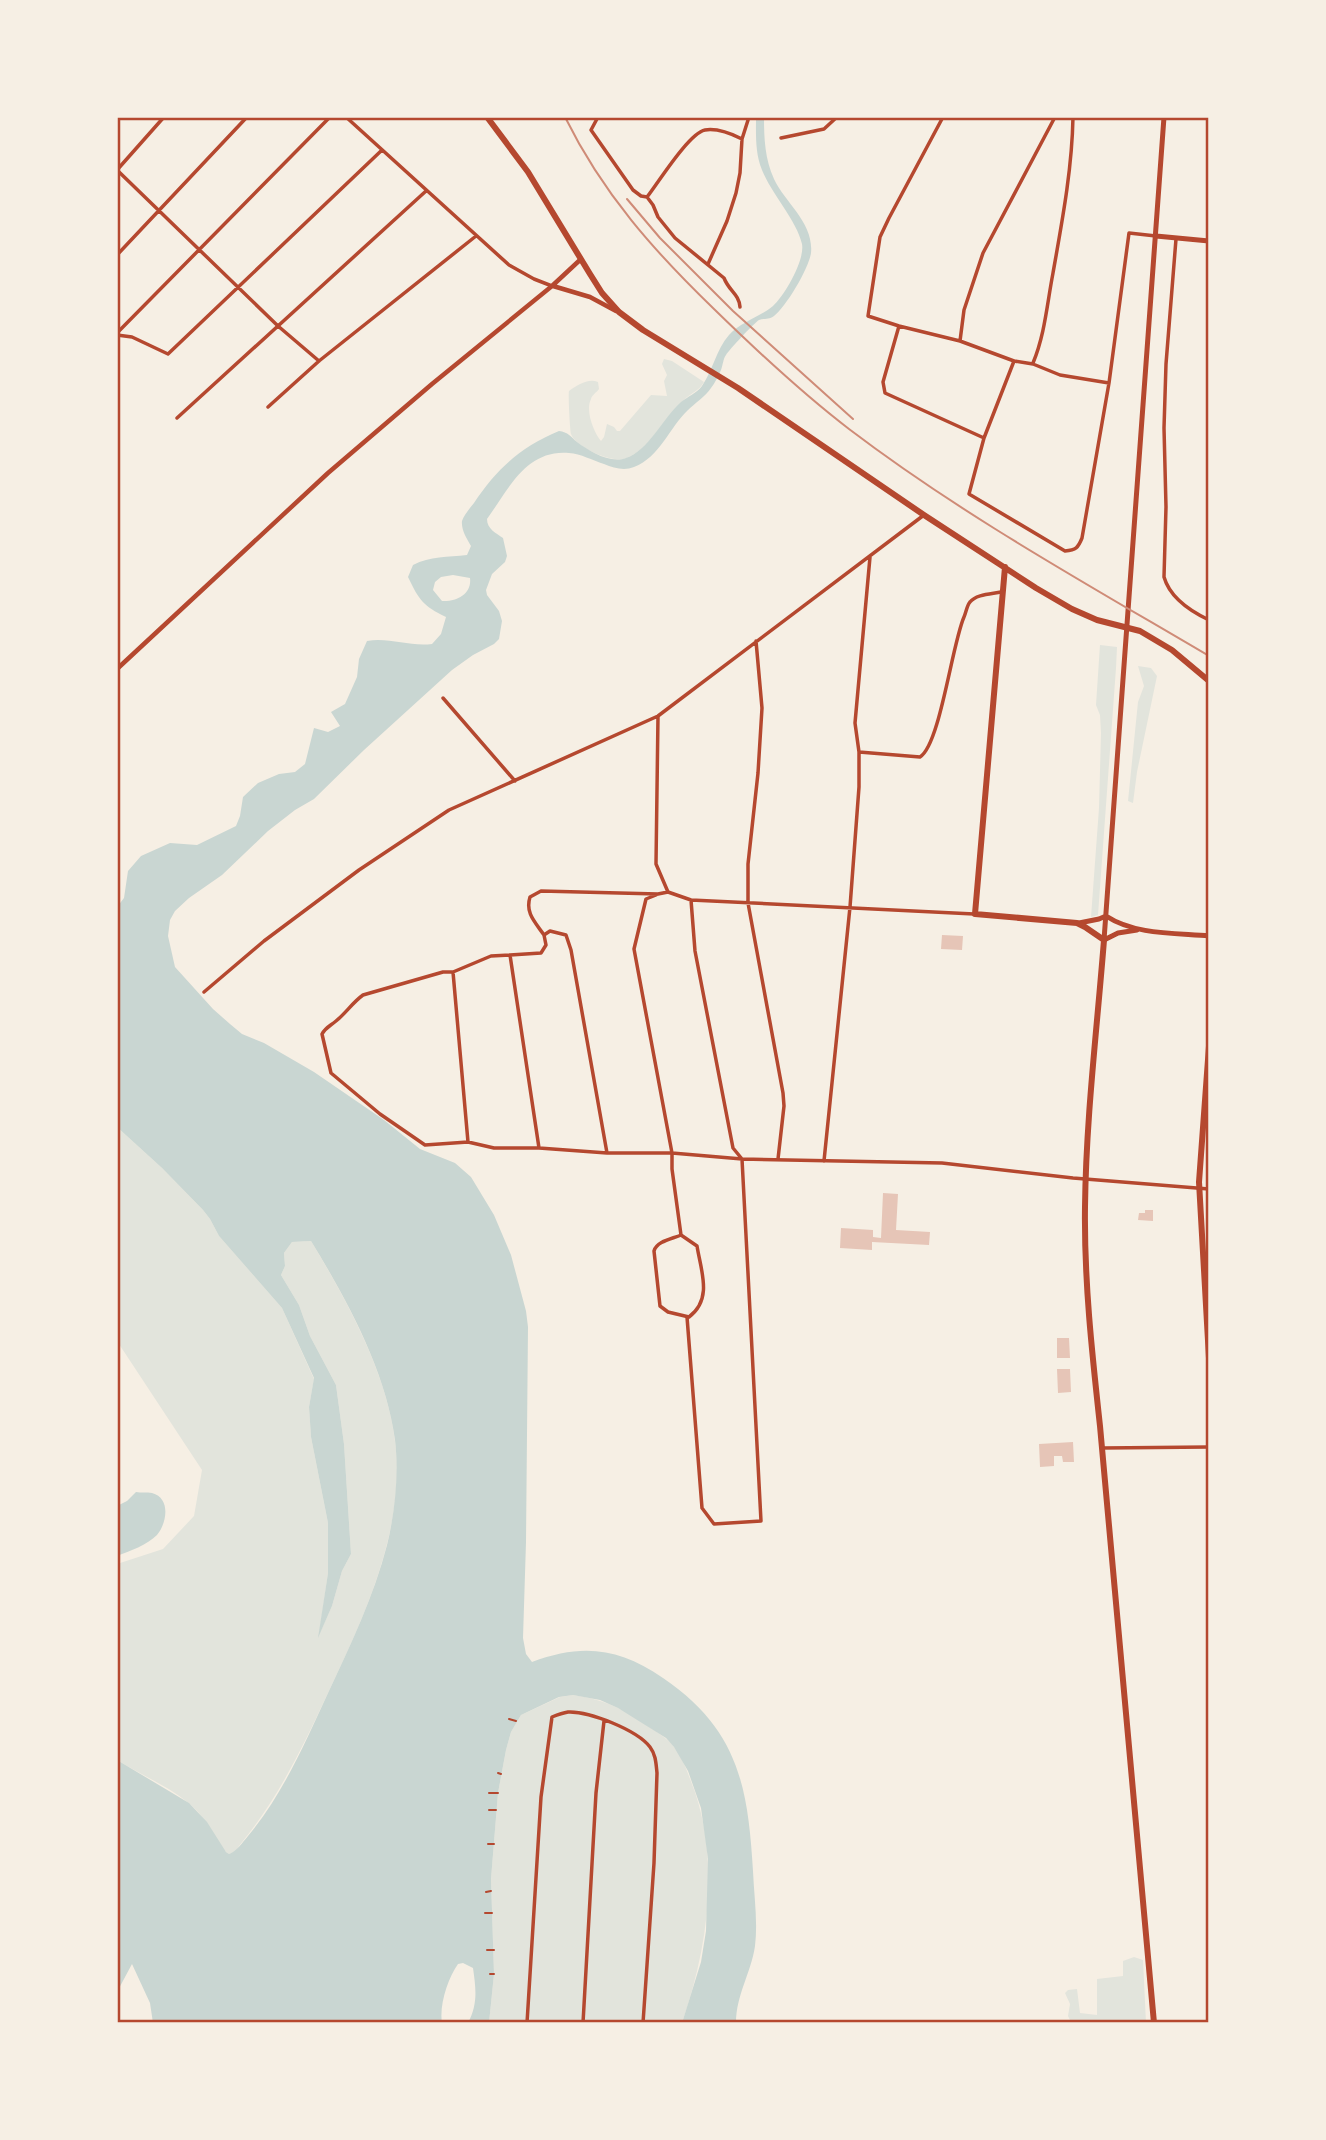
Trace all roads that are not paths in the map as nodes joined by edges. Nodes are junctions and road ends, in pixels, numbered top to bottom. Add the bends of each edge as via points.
1 (164, 117) edge
2 (247, 117) edge
3 (330, 117) edge
4 (346, 117) edge
5 (487, 117) edge
6 (598, 117) edge
7 (749, 117) edge
8 (837, 117) edge
9 (943, 117) edge
10 (1055, 117) edge
11 (1073, 117) edge
12 (1164, 117) edge
13 (781, 138) dead end
14 (742, 139) junction
15 (382, 150) junction
16 (117, 170) edge
17 (426, 191) junction
18 (647, 197) junction
19 (159, 212) junction
20 (476, 236) junction
21 (1156, 236) junction
22 (1176, 239) junction
23 (1209, 241) edge
24 (200, 250) junction
25 (117, 255) edge
26 (581, 259) junction
27 (708, 264) junction
28 (552, 286) junction
29 (238, 287) junction
30 (740, 307) dead end
31 (619, 312) junction
32 (278, 326) junction
33 (900, 326) junction
34 (117, 334) edge
35 (960, 341) junction
36 (1014, 361) junction
37 (319, 362) junction
38 (1033, 363) junction
39 (1109, 383) junction
40 (268, 407) dead end
41 (177, 418) dead end
42 (984, 438) junction
43 (924, 515) junction
44 (870, 557) junction
45 (1005, 568) junction
46 (1003, 591) junction
47 (1209, 620) edge
48 (756, 641) junction
49 (117, 669) edge
50 (1209, 681) edge
51 (443, 698) dead end
52 (658, 716) junction
53 (859, 752) junction
54 (515, 781) junction
55 (668, 892) junction
56 (658, 894) junction
57 (691, 900) junction
58 (748, 903) junction
59 (849, 906) junction
60 (975, 914) junction
61 (1106, 916) junction
62 (1077, 923) junction
63 (1138, 930) junction
64 (544, 935) junction
65 (1209, 936) edge
66 (1104, 940) junction
67 (510, 955) junction
68 (453, 972) junction
69 (204, 992) dead end
70 (1209, 1046) edge
71 (468, 1142) junction
72 (538, 1148) junction
73 (607, 1153) junction
74 (672, 1153) junction
75 (742, 1159) junction
76 (778, 1159) junction
77 (824, 1161) junction
78 (1086, 1178) junction
79 (1199, 1188) junction
80 (1209, 1189) edge
81 (681, 1235) junction
82 (687, 1317) junction
83 (1209, 1358) edge
84 (1209, 1447) edge
85 (1102, 1448) junction
86 (604, 1721) junction
87 (527, 2023) edge
88 (583, 2023) edge
89 (643, 2023) edge
90 (1154, 2023) edge

1 - 16 street
2 - 19 street
3 - 24 street
4 - 15 street
5 - 26 highway via 528,172
6 - 18 street via 591,130 633,190
7 - 14 street
8 - 13 street via 824,129
9 - 33 street via 880,237 868,316
10 - 35 street via 983,253 964,310
11 - 38 street via 1062,226 1042,340
12 - 21 main road
14 - 18 street via 702,130
14 - 27 street via 736,193
15 - 17 street
15 - 29 street
16 - 19 street
17 - 20 street
17 - 32 street
18 - 27 street via 675,238
19 - 24 street
19 - 25 street
20 - 28 street via 509,265
20 - 37 street
21 - 22 main road
21 - 39 street via 1129,233
21 - 61 main road
22 - 23 main road
22 - 47 street via 1166,364 1164,577 1172,594
24 - 29 street
24 - 34 street
26 - 28 street
26 - 31 highway
27 - 30 street via 739,298
28 - 31 street
28 - 49 street via 328,472
29 - 32 street
29 - 34 street via 168,355
31 - 43 highway
32 - 37 street
32 - 41 street
33 - 35 street
33 - 42 street via 883,382 885,393
35 - 36 street
36 - 38 street
36 - 42 street
37 - 40 street
38 - 39 street via 1060,375
39 - 42 street via 1082,538 1073,551 1054,546 969,494
43 - 44 street
43 - 45 highway
44 - 48 street
44 - 53 street via 855,723
45 - 46 highway
45 - 50 highway via 1072,609 1150,636
46 - 53 street via 970,602 927,751 920,757
46 - 60 highway
48 - 52 street
48 - 58 street via 762,708
51 - 54 street
52 - 54 street
52 - 55 street via 656,864
53 - 59 street
54 - 69 street via 449,810 359,870
55 - 56 street
55 - 57 street
56 - 64 street via 541,891 530,897 527,905
56 - 74 street via 646,899 634,949
57 - 58 street
57 - 75 street via 695,951 733,1148
58 - 59 street
58 - 76 street via 783,1093
59 - 60 street
59 - 77 street
60 - 62 highway
61 - 62 main road
61 - 63 main road
61 - 66 main road
62 - 66 highway
63 - 65 main road
63 - 66 main road
64 - 67 street via 546,945 541,953
64 - 73 street via 550,931 566,935 575,961
66 - 78 highway
67 - 68 street via 491,956
67 - 72 street
68 - 71 street
68 - 71 street via 363,995 322,1034 331,1073 380,1114 425,1145
70 - 79 highway
71 - 72 street via 494,1148
72 - 73 street
73 - 74 street
74 - 75 street
74 - 81 street
75 - 76 street
75 - 82 street via 761,1521 714,1524 702,1508
76 - 77 street
77 - 78 street via 942,1163
78 - 79 street
78 - 85 highway via 1086,1264
79 - 80 street
79 - 83 highway
81 - 82 street via 697,1246 705,1296 698,1311
81 - 82 street via 660,1243 654,1251 660,1306
84 - 85 street
85 - 90 highway
86 - 87 street via 582,1713 552,1717 541,1797
86 - 88 street
86 - 89 street via 647,1744 656,1761

